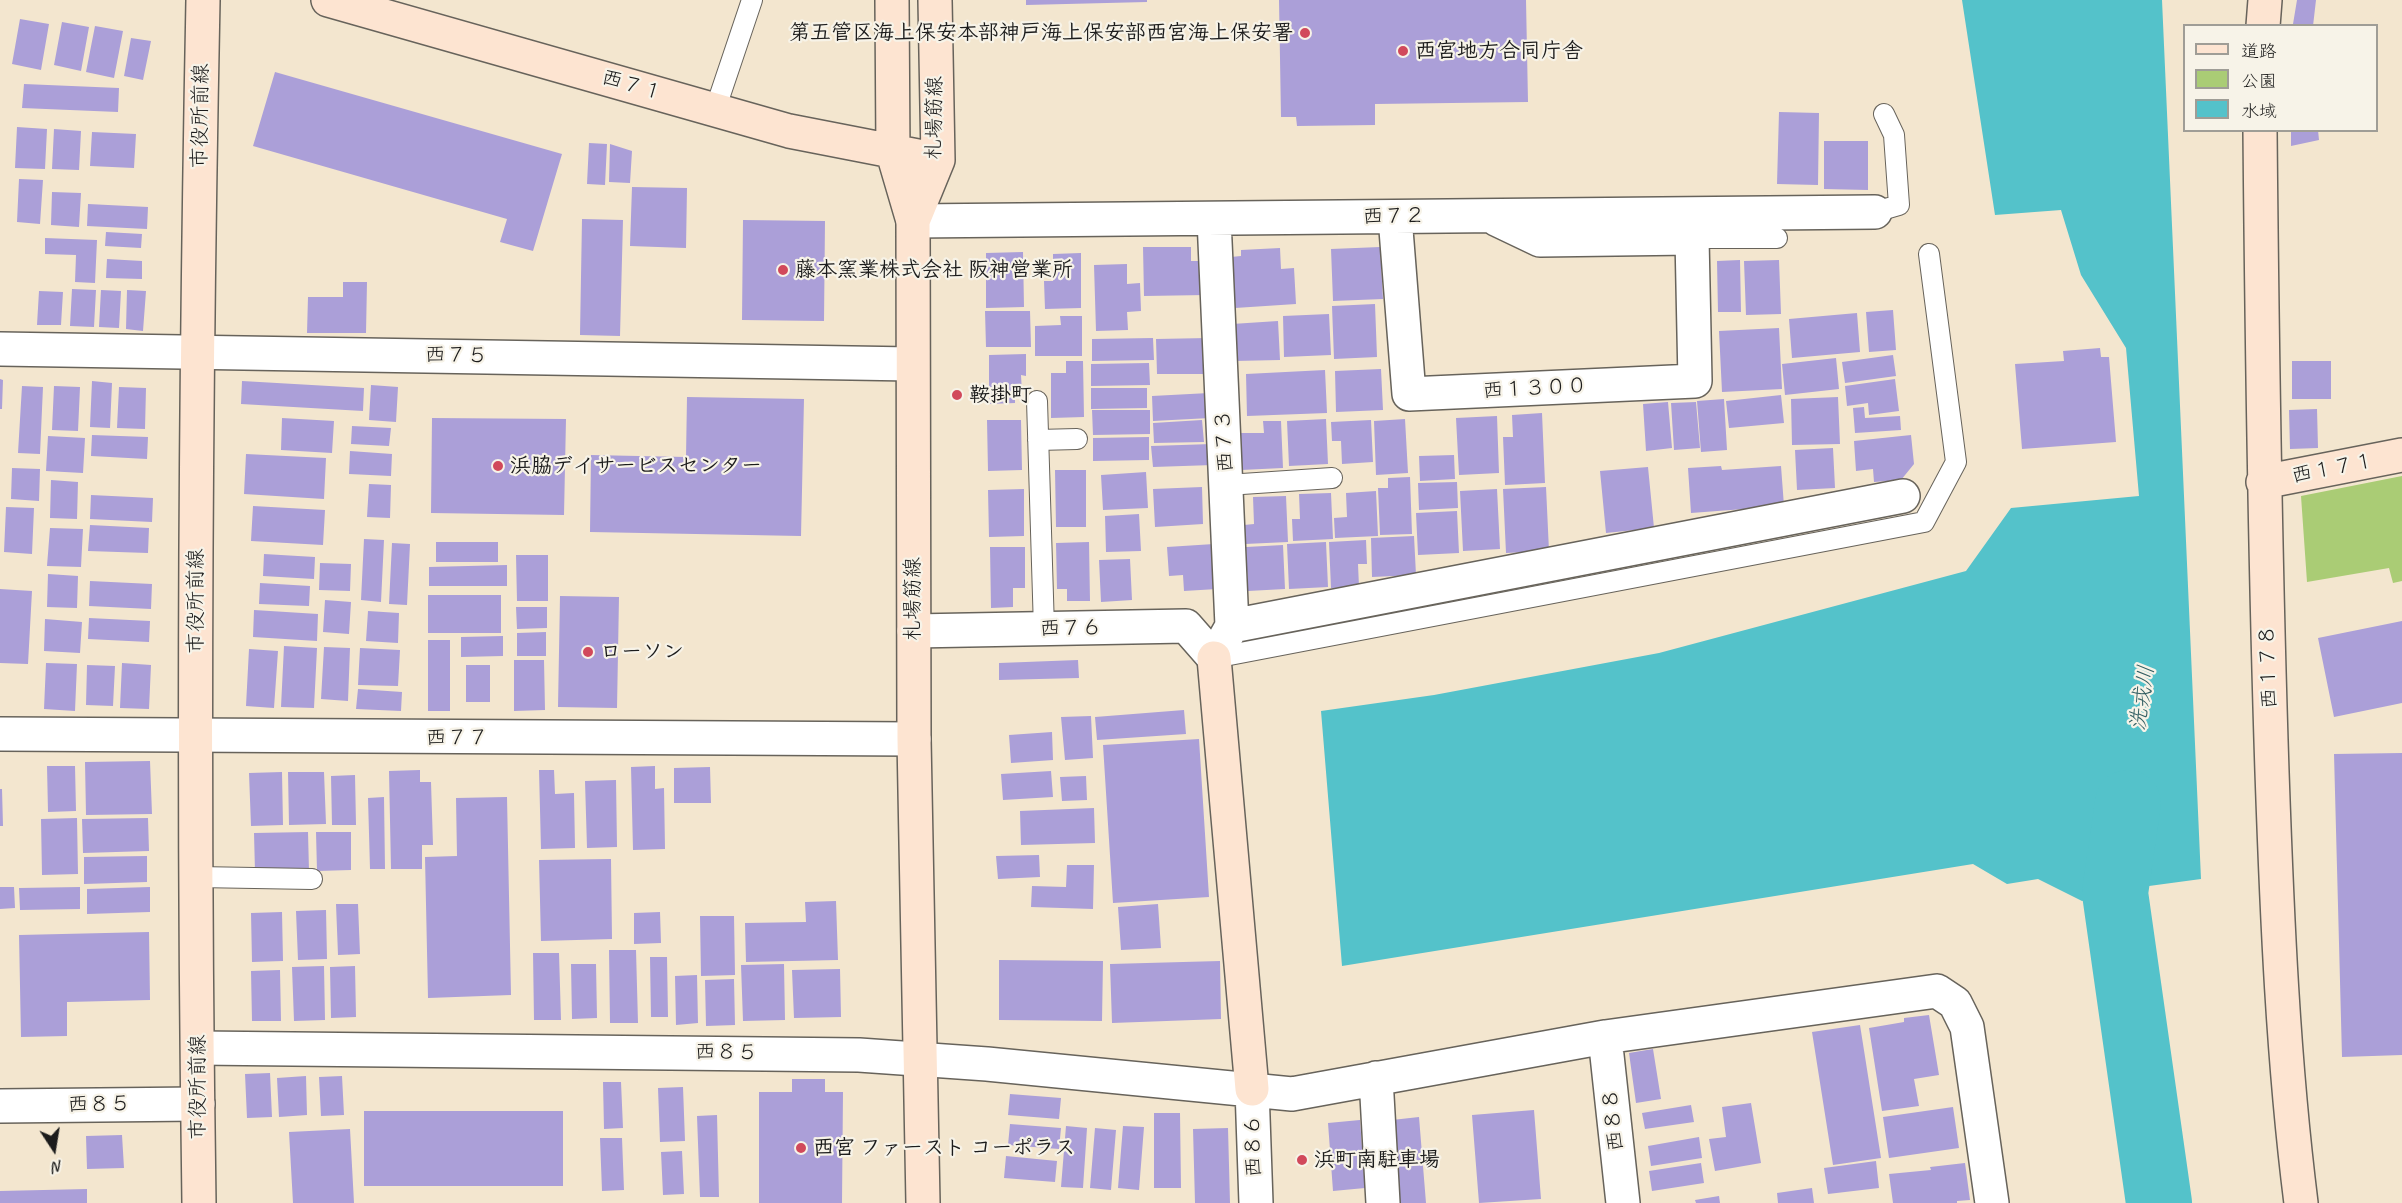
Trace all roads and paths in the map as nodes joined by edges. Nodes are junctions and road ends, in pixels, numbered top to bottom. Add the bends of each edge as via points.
1 (203, 0) edge
2 (328, 0) edge
3 (752, 0) edge
4 (892, 0) edge
5 (935, 0) edge
6 (2265, 0) edge
7 (2263, 24) edge
8 (715, 110) junction
9 (1884, 114) dead end
10 (2260, 132) edge
11 (893, 153) junction
12 (938, 160) junction
13 (1875, 212) joint
14 (1489, 216) junction
15 (1395, 217) junction
16 (1214, 219) junction
17 (913, 221) junction
18 (1692, 238) junction
19 (1777, 238) dead end
20 (1929, 255) dead end
21 (0, 350) edge
22 (196, 352) junction
23 (912, 364) junction
24 (1037, 400) dead end
25 (1077, 439) dead end
26 (1038, 440) junction
27 (2402, 455) edge
28 (1332, 478) dead end
29 (2263, 483) junction
30 (1227, 485) junction
31 (1903, 496) dead end
32 (1232, 626) junction
33 (1044, 629) junction
34 (914, 631) junction
35 (1214, 658) junction
36 (0, 734) edge
37 (196, 736) junction
38 (914, 740) junction
39 (197, 877) junction
40 (312, 879) dead end
41 (1605, 1036) junction
42 (198, 1048) junction
43 (921, 1059) junction
44 (1376, 1078) junction
45 (1252, 1089) junction
46 (198, 1104) junction
47 (0, 1106) edge
48 (199, 1203) edge
49 (923, 1203) edge
50 (1256, 1203) edge
51 (1383, 1203) edge
52 (1623, 1203) edge
53 (1992, 1203) edge
54 (2301, 1203) edge

1 - 22 street, 市役所前線
2 - 8 street, 西７１
3 - 8 lane
4 - 11 street
5 - 12 street, 札場筋線
6 - 7 street
8 - 11 street, 西７１ via 789,131
9 - 13 lane via 1894,135 1899,205
10 - 29 street, 西１７８
11 - 12 street, 西７１
11 - 17 street
12 - 17 street, 札場筋線
13 - 14 street, 西７２
14 - 15 street, 西７２
14 - 18 street via 1540,240
15 - 16 street, 西７２
15 - 18 street, 西１３００ via 1409,394 1695,381
16 - 17 street, 西７２
16 - 30 street, 西７３
17 - 23 street, 札場筋線
18 - 19 lane
20 - 35 lane via 1956,462 1924,522
21 - 22 street, 西７５
22 - 23 street, 西７５
22 - 37 street, 市役所前線
23 - 34 street, 札場筋線
24 - 26 lane
25 - 26 lane
26 - 33 lane
27 - 29 street, 西１７１
28 - 30 lane
29 - 54 street, 西１７８ via 2284,1017 2290,1118
30 - 32 street, 西７３
31 - 32 street
32 - 35 street
33 - 34 street, 西７６
33 - 35 street, 西７６ via 1186,626
34 - 38 street, 札場筋線
35 - 45 street
36 - 37 street, 西７７
37 - 38 street, 西７７
37 - 39 street, 市役所前線
38 - 43 street, 札場筋線
39 - 40 lane
39 - 42 street, 市役所前線
41 - 44 street, 西８５
41 - 52 street, 西８８
41 - 53 street, 西８５ via 1937,991 1955,1003 1967,1027
42 - 43 street, 西８５ via 859,1054
42 - 46 street, 市役所前線
43 - 45 street, 西８５
43 - 49 street, 札場筋線
44 - 45 street, 西８５ via 1292,1094
44 - 51 street
45 - 50 street, 西８６
46 - 47 street, 西８５
46 - 48 street, 市役所前線

